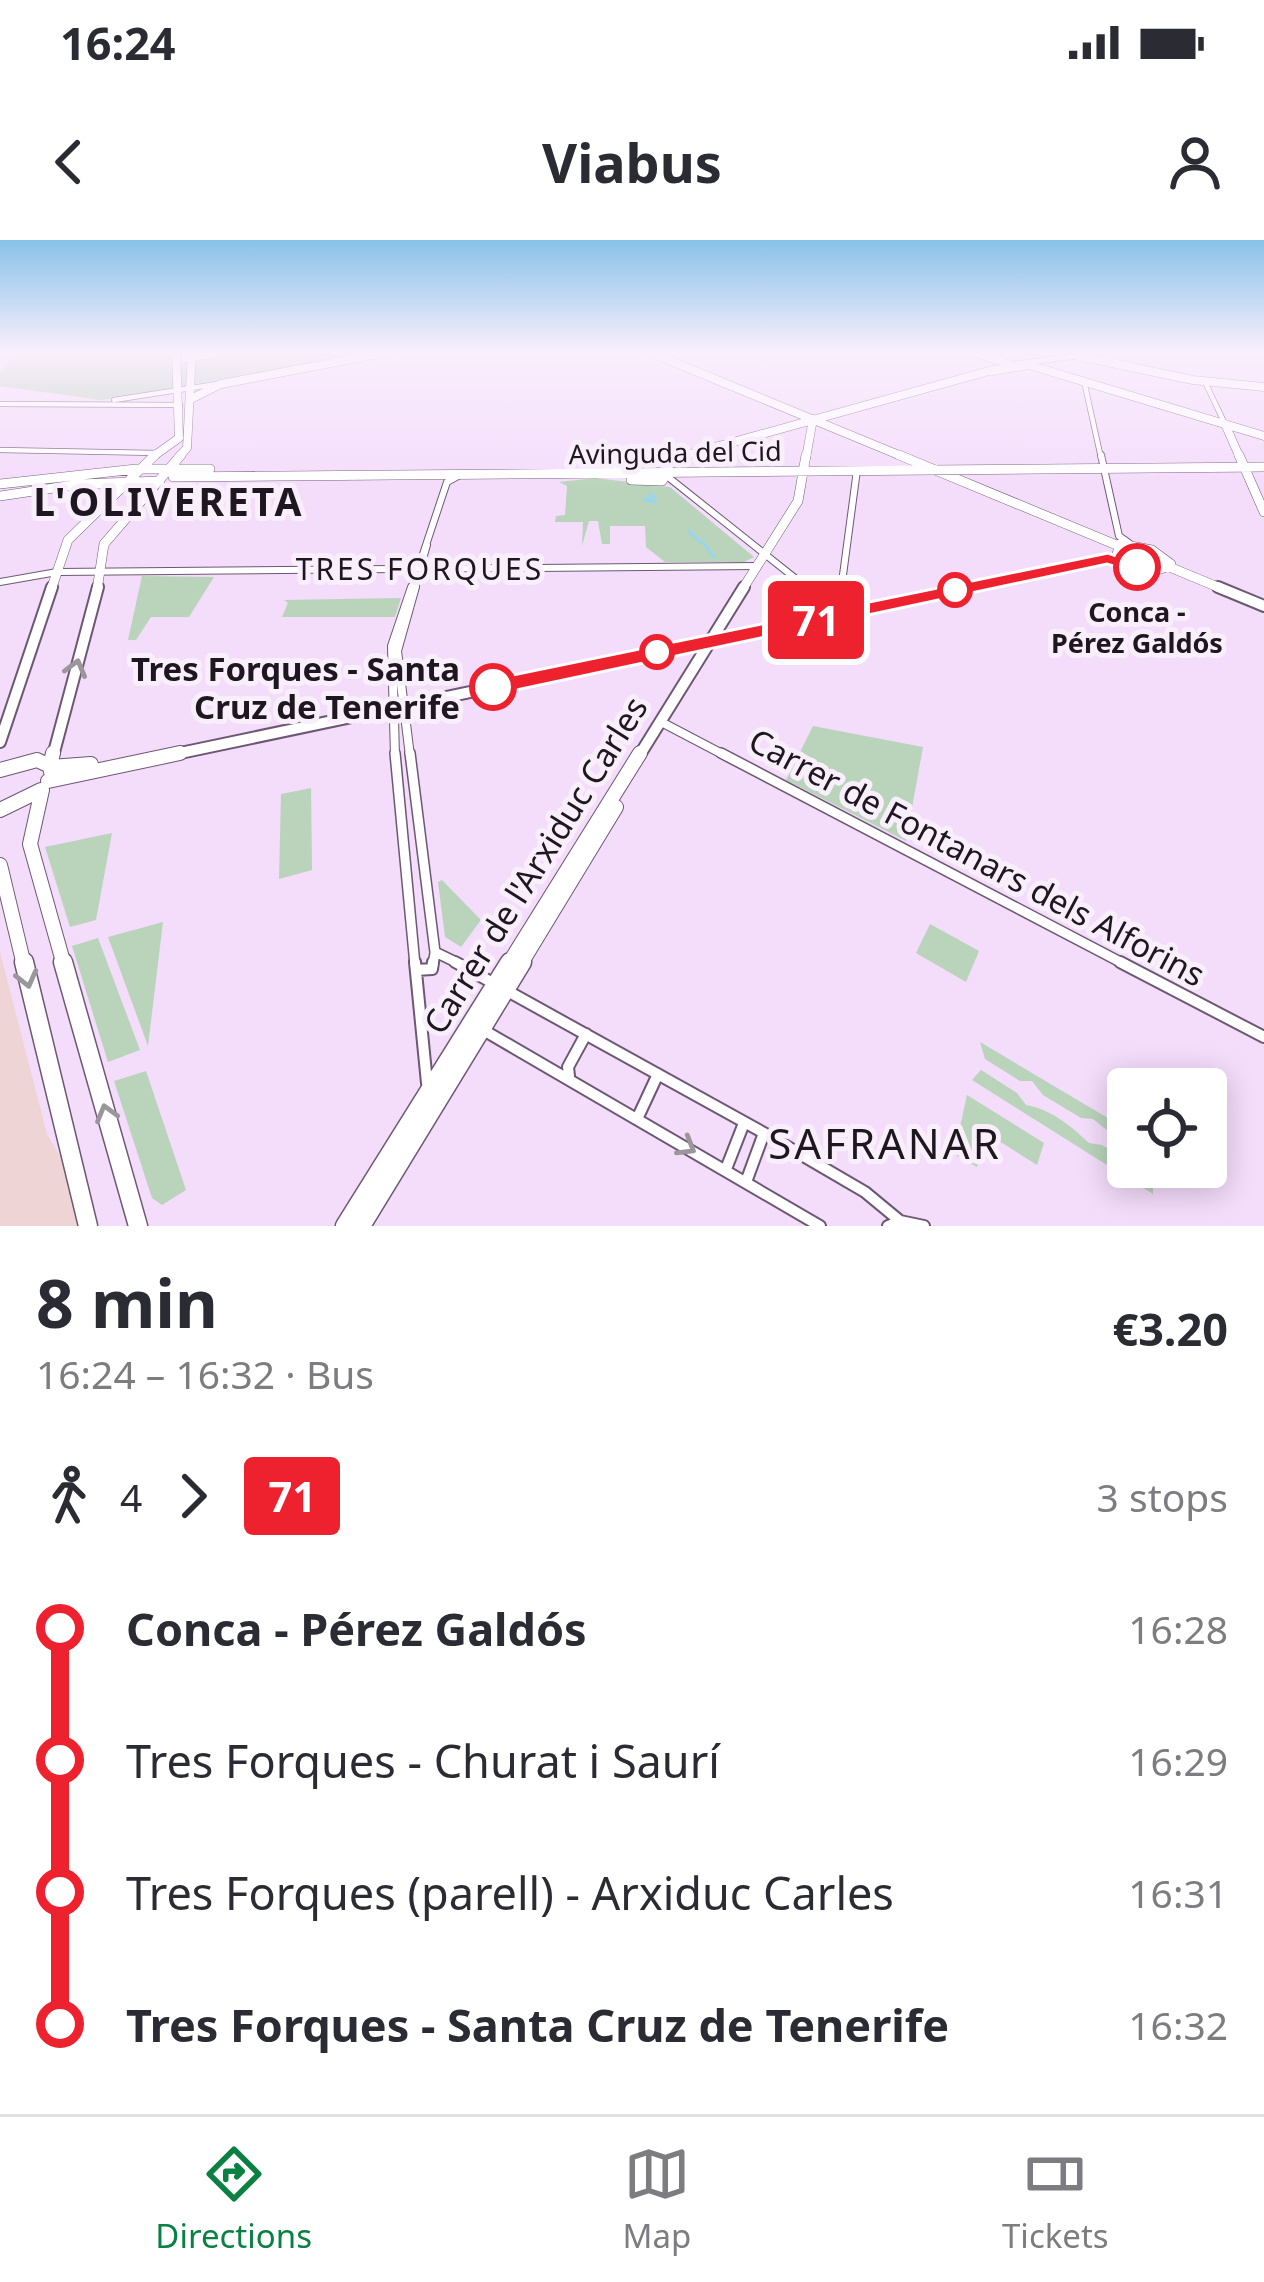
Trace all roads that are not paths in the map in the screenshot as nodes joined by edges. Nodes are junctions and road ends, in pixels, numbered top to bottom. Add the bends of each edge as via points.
1 (134, 397) joint
2 (177, 397) edge
3 (184, 397) edge
4 (184, 397) edge
5 (755, 397) edge
6 (895, 397) edge
7 (1087, 397) edge
8 (1126, 397) edge
9 (1212, 397) edge
10 (0, 404) edge
11 (129, 404) junction
12 (83, 406) junction
13 (810, 421) junction
14 (1226, 428) junction
15 (850, 438) junction
16 (1264, 440) edge
17 (170, 446) junction
18 (877, 447) junction
19 (183, 450) junction
20 (3, 452) edge
21 (154, 455) junction
22 (652, 462) junction
23 (911, 463) junction
24 (1241, 463) junction
25 (1262, 466) edge
26 (1104, 468) junction
27 (136, 469) junction
28 (541, 469) junction
29 (614, 470) junction
30 (804, 470) junction
31 (857, 470) junction
32 (938, 472) junction
33 (172, 473) junction
34 (456, 473) junction
35 (952, 473) junction
36 (295, 474) junction
37 (669, 474) junction
38 (489, 476) junction
39 (117, 479) junction
40 (157, 481) junction
41 (652, 482) junction
42 (0, 490) edge
43 (1264, 512) edge
44 (1071, 528) junction
45 (1130, 544) junction
46 (1116, 548) junction
47 (763, 559) junction
48 (1126, 561) junction
49 (1168, 568) junction
50 (1144, 569) junction
51 (419, 570) junction
52 (100, 571) junction
53 (57, 572) junction
54 (1181, 575) junction
55 (0, 582) edge
56 (964, 586) junction
57 (1264, 608) edge
58 (835, 610) junction
59 (722, 638) junction
60 (686, 646) junction
61 (700, 658) junction
62 (398, 704) junction
63 (665, 724) junction
64 (0, 742) edge
65 (0, 770) edge
66 (48, 776) junction
67 (0, 810) edge
68 (0, 865) edge
69 (435, 952) junction
70 (416, 970) junction
71 (502, 985) junction
72 (480, 1028) junction
73 (586, 1034) junction
74 (1264, 1036) edge
75 (658, 1074) junction
76 (570, 1077) junction
77 (428, 1092) junction
78 (638, 1117) junction
79 (744, 1123) junction
80 (764, 1133) junction
81 (726, 1169) junction
82 (746, 1181) junction
83 (894, 1224) edge
84 (88, 1226) edge
85 (138, 1226) edge
86 (345, 1226) edge
87 (361, 1226) edge
88 (820, 1226) edge
89 (924, 1226) edge

1 - 11 street
1 - 12 street
2 - 11 street
3 - 17 main road via 179,438
4 - 19 main road
5 - 13 main road
6 - 13 main road, Avinguda del Cid
7 - 26 street
8 - 14 main road
9 - 14 street
10 - 12 street
11 - 12 street
13 - 15 main road
13 - 18 main road
13 - 22 main road, Avinguda del Cid
13 - 30 main road
14 - 16 main road
14 - 24 main road
15 - 18 main road
15 - 23 main road
17 - 19 main road
17 - 21 main road
18 - 23 main road
18 - 23 main road
19 - 21 main road
19 - 33 main road
20 - 21 street
21 - 27 main road
21 - 39 main road
22 - 29 main road, Avinguda del Cid
22 - 37 main road
23 - 31 main road, Avinguda del Cid
23 - 32 main road, Avinguda del Cid
23 - 44 main road
24 - 25 main road
24 - 26 main road
24 - 43 main road
26 - 35 main road
26 - 45 street via 1119,536
27 - 33 main road, Avinguda del Cid
27 - 39 main road
27 - 39 main road, Avinguda del Cid
28 - 29 main road, Avinguda del Cid
28 - 34 main road, Avinguda del Cid
28 - 38 main road
29 - 37 main road, Avinguda del Cid
29 - 38 main road, Avinguda del Cid
29 - 41 main road
30 - 31 main road, Avinguda del Cid
30 - 37 main road, Avinguda del Cid
30 - 47 main road via 798,501
31 - 58 street
32 - 35 main road
32 - 44 main road
33 - 36 main road, Avinguda del Cid
33 - 40 main road
34 - 36 main road, Avinguda del Cid
34 - 38 main road, Avinguda del Cid
34 - 51 street, Avinguda del Cid
35 - 44 main road
36 - 40 main road, Avinguda del Cid
37 - 41 main road
37 - 47 street
39 - 40 main road, Avinguda del Cid
39 - 42 main road, Avinguda del Cid
39 - 42 main road, Avinguda del Cid
39 - 53 main road via 68,540
40 - 52 main road via 104,544
41 - 47 street via 674,486
44 - 46 main road
45 - 46 main road
45 - 49 main road via 1162,555
46 - 48 main road
46 - 49 main road
46 - 56 main road
47 - 51 street
47 - 58 street
47 - 59 main road
48 - 50 main road
48 - 56 main road
49 - 50 main road
49 - 54 main road
49 - 57 main road
50 - 54 main road
51 - 52 street
51 - 62 street via 391,649
52 - 53 street
66 -> 52 main road
53 - 55 street
53 - 64 main road
54 - 57 main road
56 - 58 main road
58 - 59 main road
59 - 60 main road
59 - 61 main road, Carrer de l'Arxiduc Carles
59 - 62 main road
59 - 63 main road, Carrer de l'Arxiduc Carles
60 - 61 main road
60 - 62 main road
61 - 71 main road, Carrer de l'Arxiduc Carles
62 - 66 main road
62 - 69 street
62 - 70 street
63 - 71 main road, Carrer de l'Arxiduc Carles
63 - 74 street, Carrer de Fontanars dels Alforins
65 - 66 main road via 28,760
66 - 67 main road
85 -> 66 main road via 30,844
68 -> 84 main road
69 - 70 street via 432,969
69 - 71 street
70 - 77 street
71 - 72 main road, Carrer de l'Arxiduc Carles
71 - 73 street
71 - 77 main road, Carrer de l'Arxiduc Carles
72 - 76 street
72 - 87 main road, Carrer de l'Arxiduc Carles
73 - 75 street
73 - 76 street
75 - 78 street
75 - 79 street
76 - 78 street
77 - 86 main road, Carrer de l'Arxiduc Carles
78 -> 81 street
79 - 80 street
79 - 81 street
80 - 82 street
80 - 83 street via 866,1192
81 - 82 street
82 - 88 street
83 - 89 street

